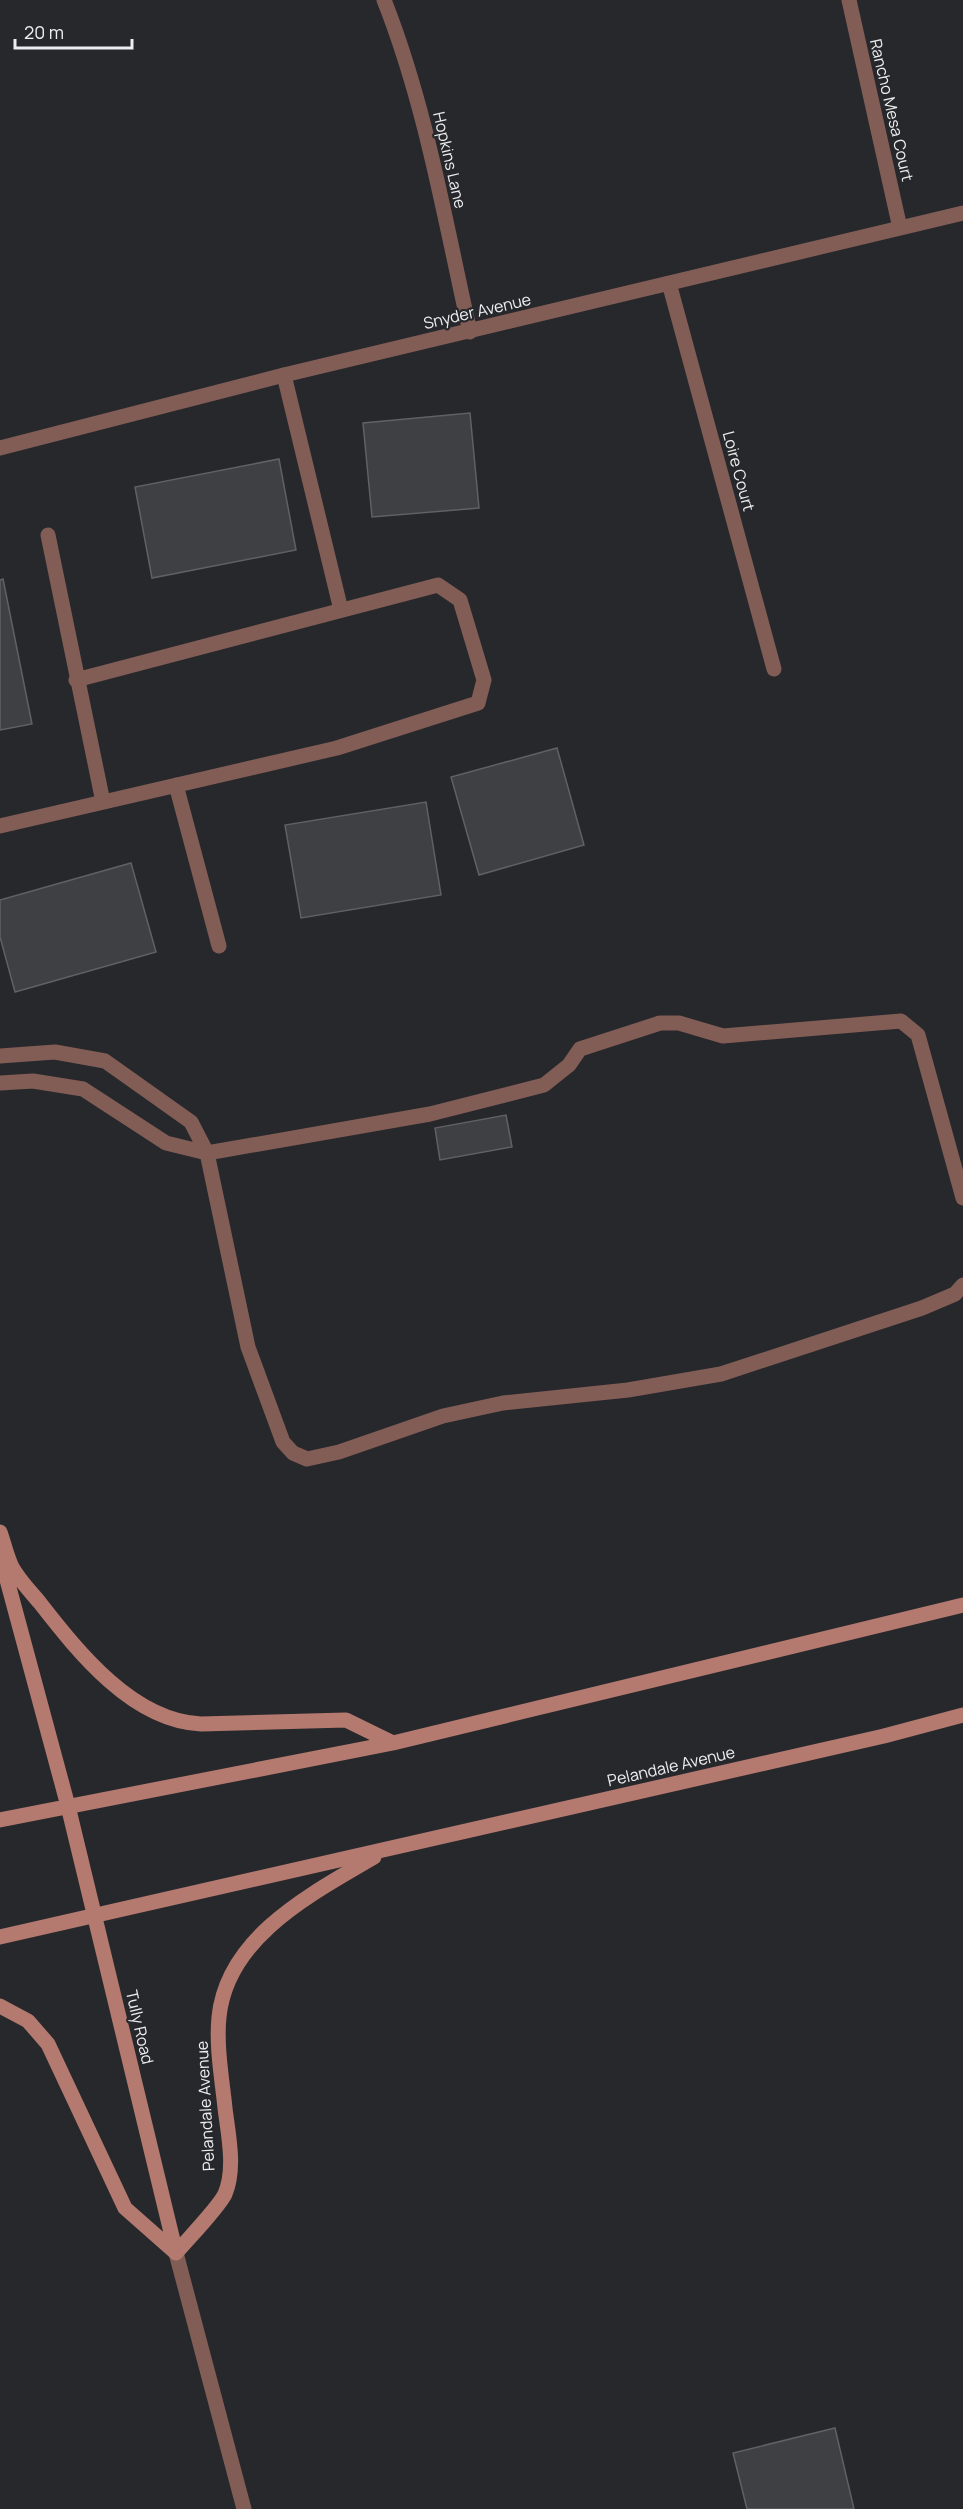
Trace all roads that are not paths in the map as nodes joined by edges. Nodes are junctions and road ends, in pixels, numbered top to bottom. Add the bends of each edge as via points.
1 (384, 0) edge
2 (849, 0) edge
3 (963, 213) edge
4 (900, 228) junction
5 (669, 283) junction
6 (470, 332) junction
7 (284, 375) junction
8 (0, 448) edge
9 (48, 535) dead end
10 (341, 610) junction
11 (774, 669) dead end
12 (76, 680) junction
13 (176, 785) junction
14 (103, 802) junction
15 (0, 826) edge
16 (219, 946) dead end
17 (0, 1056) edge
18 (0, 1083) edge
19 (207, 1153) junction
20 (963, 1198) edge
21 (963, 1286) edge
22 (0, 1532) edge
23 (0, 1554) edge
24 (963, 1605) edge
25 (963, 1715) edge
26 (393, 1743) junction
27 (68, 1806) junction
28 (0, 1820) edge
29 (387, 1849) junction
30 (95, 1917) junction
31 (0, 1937) edge
32 (0, 2006) edge
33 (176, 2253) junction
34 (244, 2509) edge

1 - 6 street, Hopkins Lane via 402,44 422,119
2 - 4 street, Rancho Mesa Court
3 - 4 street, Snyder Avenue
4 - 5 street, Snyder Avenue
5 - 6 street, Snyder Avenue
5 - 11 street, Loire Court
6 - 7 street, Snyder Avenue
7 - 8 street, Snyder Avenue
7 - 10 street
9 - 12 street
10 - 12 street
10 - 13 street via 438,585 446,590 460,600 484,680 478,703 337,748
12 - 14 street
13 - 14 street
13 - 16 street
14 - 15 street
17 - 19 street via 55,1052 105,1061 191,1122
18 - 19 street via 33,1081 83,1089 166,1143
19 - 20 street via 430,1113 544,1085 569,1065 580,1049 660,1023 679,1023 723,1036 901,1021 918,1035
19 - 21 street via 248,1347 283,1442 306,1459 339,1452 443,1416 721,1374 922,1308 955,1294
22 - 26 main road via 12,1567 64,1634 103,1676 147,1708 184,1723 346,1720
23 - 27 main road, Tully Road
24 - 26 main road
25 - 29 main road, Pelandale Avenue
26 - 27 main road
27 - 28 main road
27 - 30 main road, Tully Road
29 - 30 main road, Pelandale Avenue
29 - 33 main road, Pelandale Avenue via 324,1886 262,1932 233,1974 219,2018 230,2163 225,2194
30 - 31 main road, Pelandale Avenue
30 - 33 main road, Tully Road
32 - 33 main road via 28,2021 48,2044 124,2208
33 - 34 street, Tully Road

